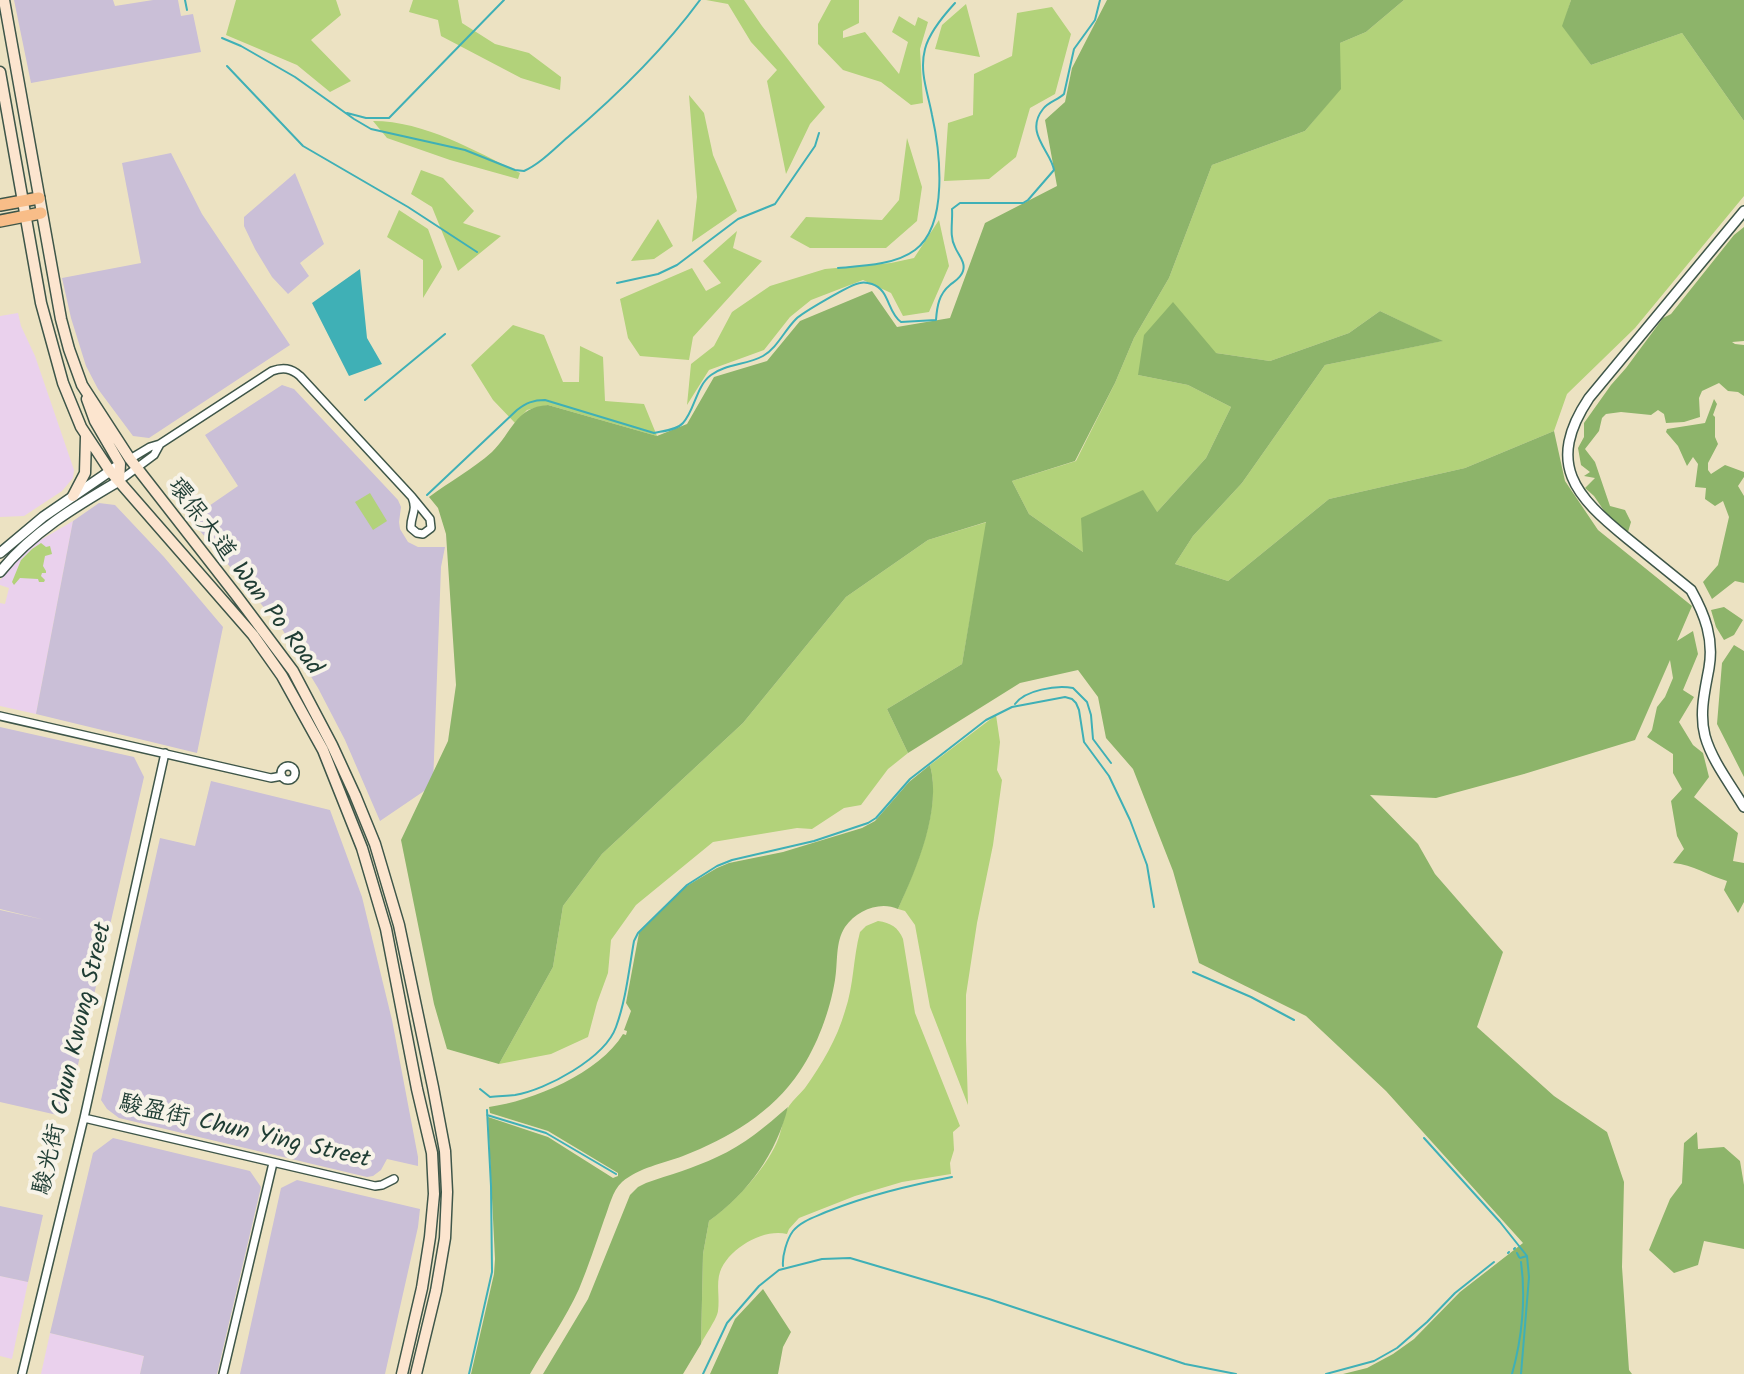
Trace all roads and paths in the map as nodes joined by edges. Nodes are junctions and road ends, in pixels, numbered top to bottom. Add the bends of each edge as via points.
1 (4, 0) edge
2 (0, 72) edge
3 (39, 198) junction
4 (22, 201) junction
5 (0, 205) edge
6 (1744, 211) edge
7 (41, 213) junction
8 (25, 216) junction
9 (0, 221) edge
10 (86, 436) junction
11 (124, 466) junction
12 (119, 481) junction
13 (73, 496) junction
14 (412, 497) junction
15 (0, 553) edge
16 (0, 572) edge
17 (0, 716) edge
18 (165, 753) junction
19 (282, 776) dead end
20 (1744, 807) edge
21 (84, 1118) junction
22 (273, 1163) junction
23 (394, 1179) dead end
24 (22, 1374) edge
25 (223, 1374) edge
26 (402, 1374) edge
27 (416, 1374) edge

1 - 3 main road, 環保大道 Wan Po Road
2 - 4 main road, 環保大道 Wan Po Road
3 - 4 main road
3 - 7 main road, 環保大道 Wan Po Road
4 - 5 main road
4 - 8 main road, 環保大道 Wan Po Road
6 - 20 street via 1595,390 1570,435 1567,456 1579,492 1598,514 1691,590 1701,607 1711,645 1705,736
7 - 8 main road
7 - 11 main road, 環保大道 Wan Po Road via 69,349
8 - 9 main road
8 - 10 main road, 環保大道 Wan Po Road via 53,352
10 - 11 main road, 環保大道 Wan Po Road
10 - 13 main road via 85,473
11 - 12 main road, 環保大道 Wan Po Road
11 - 12 street
11 - 13 street
11 - 14 street via 272,371 286,368 300,376
11 - 27 main road, 環保大道 Wan Po Road via 236,595 293,671 355,795 379,858 399,925 445,1151 445,1238
12 - 16 street via 31,538
12 - 26 main road, 環保大道 Wan Po Road via 253,635 282,676 323,750 362,848 386,929 432,1153 430,1237
13 - 15 street
14 - 14 street via 431,522 423,534 411,528
17 - 18 street
18 - 19 street via 271,778
18 - 21 street, 駿光街 Chun Kwong Street
21 - 22 street, 駿盈街 Chun Ying Street
21 - 24 street, 駿光街 Chun Kwong Street
22 - 23 street, 駿盈街 Chun Ying Street via 375,1186
22 - 25 street

